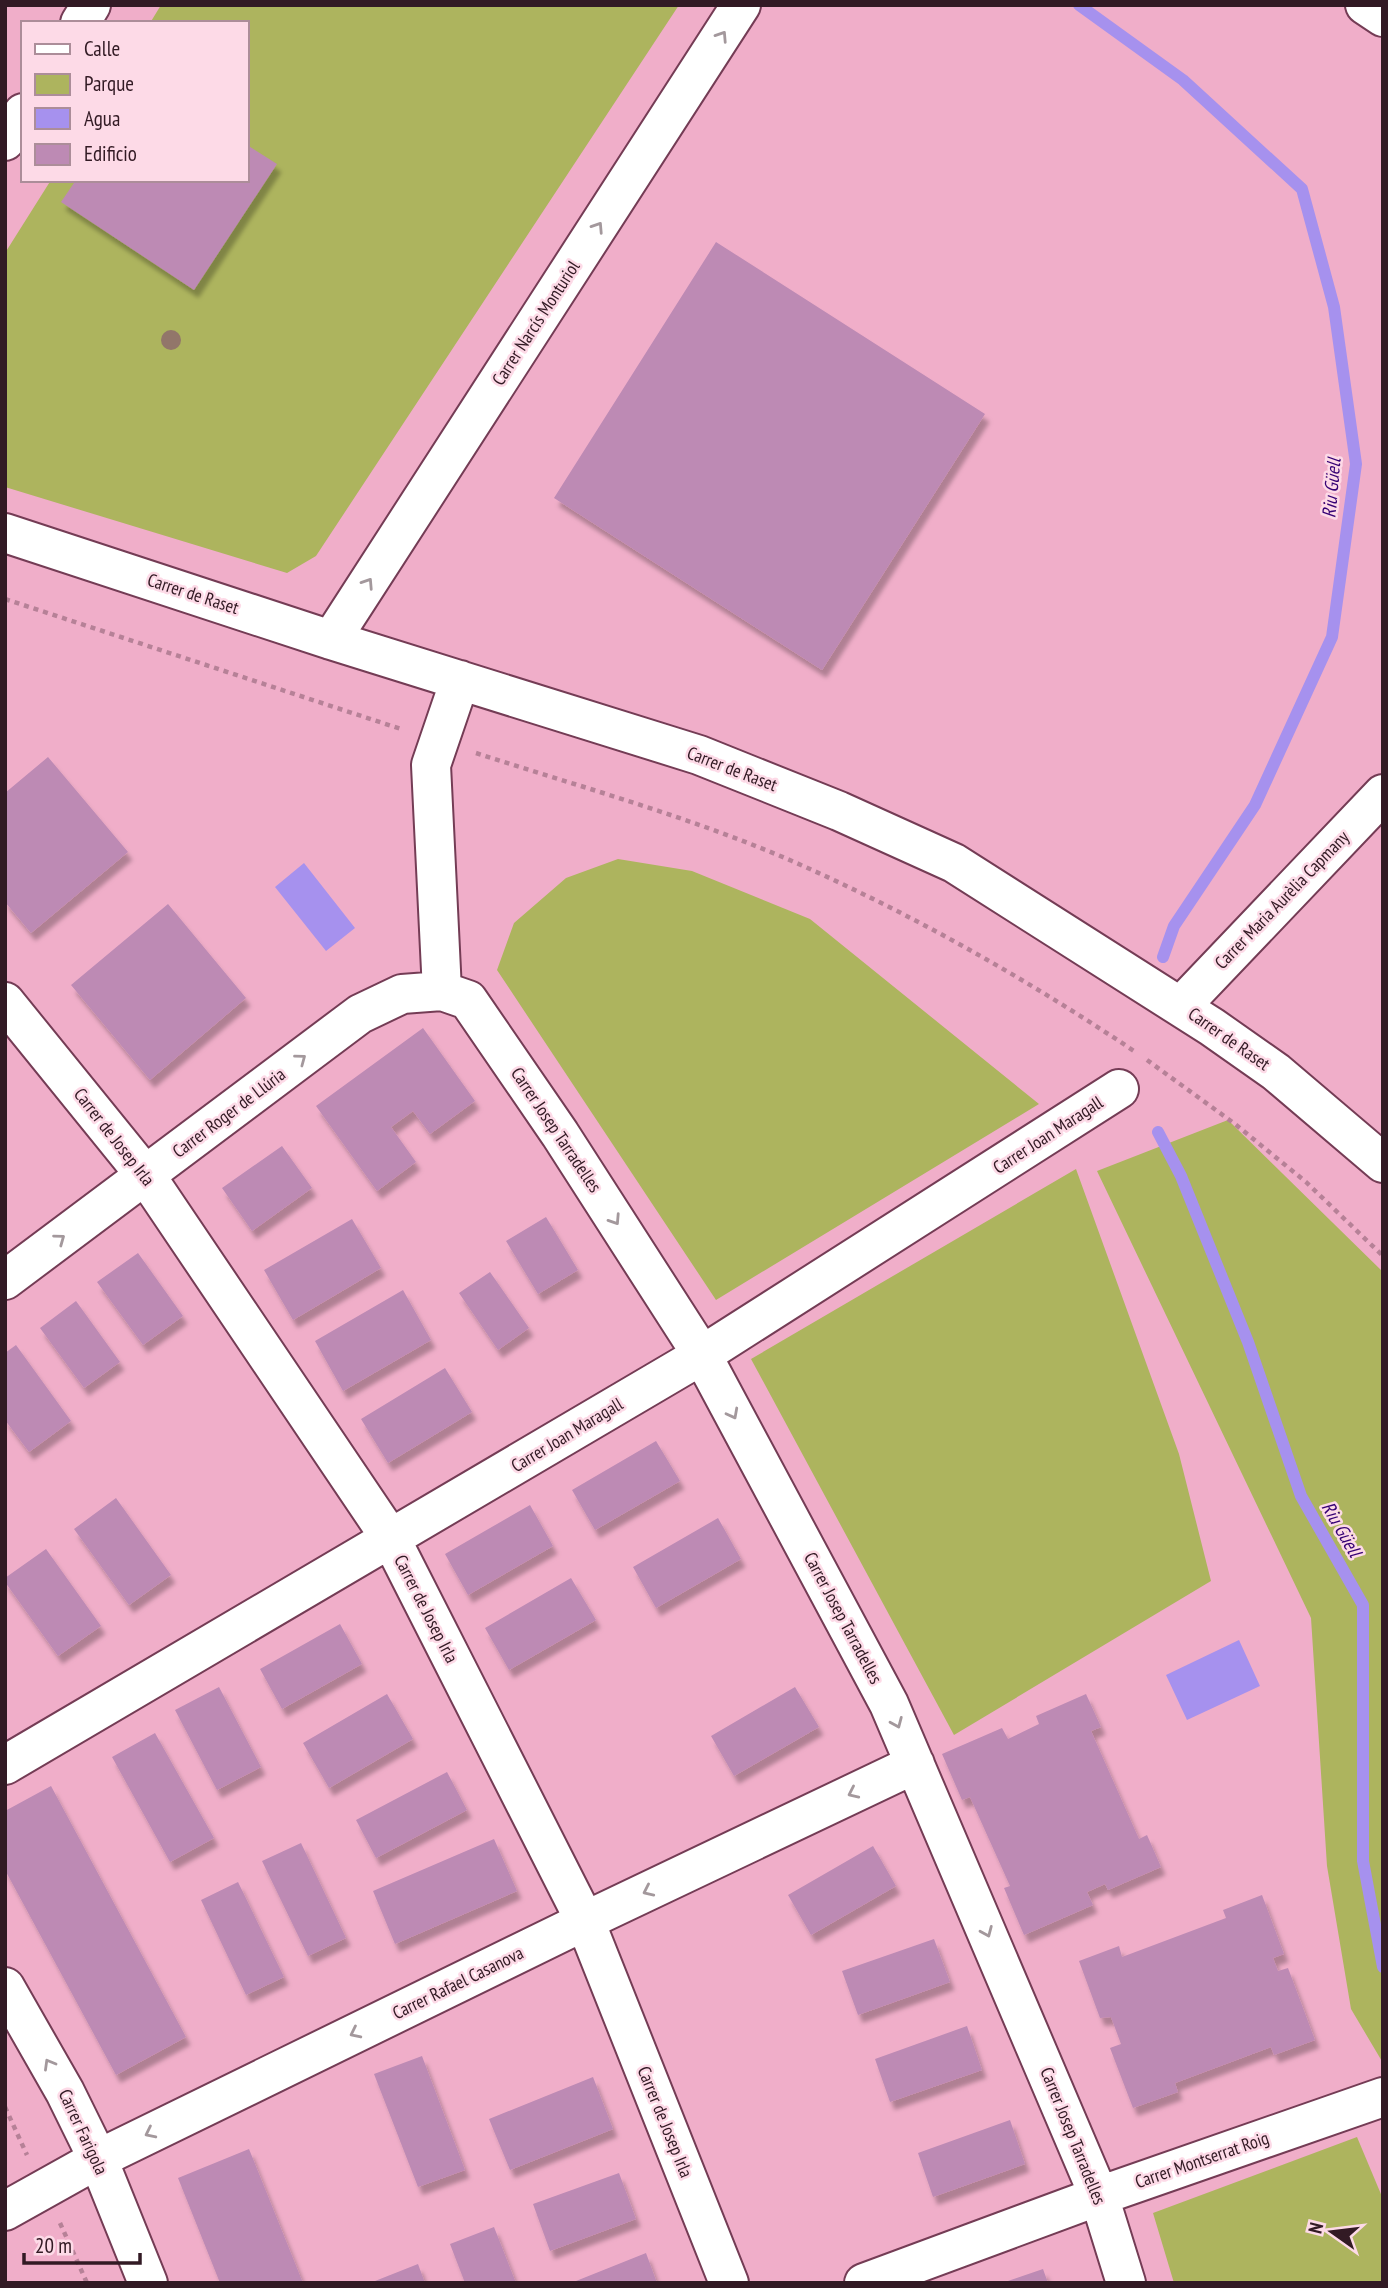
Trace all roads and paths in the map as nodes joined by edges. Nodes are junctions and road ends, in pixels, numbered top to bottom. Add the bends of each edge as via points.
1 (91, 5) edge
2 (741, 5) edge
3 (1365, 5) edge
4 (1383, 17) edge
5 (81, 21) edge
6 (21, 116) edge
7 (5, 141) edge
8 (5, 533) edge
9 (5, 599) edge
10 (331, 640) junction
11 (460, 680) junction
12 (439, 741) junction
13 (1383, 794) edge
14 (455, 996) junction
15 (5, 1002) edge
16 (1181, 1006) junction
17 (1119, 1090) dead end
18 (1383, 1163) edge
19 (146, 1176) junction
20 (1383, 1256) edge
21 (5, 1280) edge
22 (702, 1355) junction
23 (391, 1539) junction
24 (915, 1764) junction
25 (5, 1765) edge
26 (585, 1921) junction
27 (5, 1987) edge
28 (1383, 2097) edge
29 (98, 2159) junction
30 (1099, 2196) junction
31 (5, 2211) edge
32 (148, 2283) edge
33 (729, 2283) edge
34 (864, 2283) edge
35 (1126, 2283) edge

1 - 5 street
10 -> 2 street, Carrer Narcís Monturiol
3 - 4 street
6 - 7 street
8 - 10 street, Carrer de Raset
9 - 12 path
10 - 11 street, Carrer de Raset
11 - 12 street
11 - 16 street, Carrer de Raset via 699,755 839,811 954,863
12 - 14 street via 431,765
12 - 20 path via 678,818 790,860 985,957 1076,1012 1235,1124 1306,1182
13 - 16 street, Carrer Maria Aurèlia Capmany
19 -> 14 street, Carrer Roger de Llúria via 360,1014 402,994
14 -> 22 street, Carrer Josep Tarradelles via 560,1134
15 - 19 street, Carrer de Josep Irla
16 - 18 street, Carrer de Raset via 1276,1072
17 - 22 street, Carrer Joan Maragall
21 -> 19 street, Carrer Roger de Llúria
19 - 23 street, Carrer de Josep Irla
22 - 23 street, Carrer Joan Maragall
22 -> 24 street, Carrer Josep Tarradelles via 889,1704
23 - 25 street, Carrer Joan Maragall
23 - 26 street, Carrer de Josep Irla
24 -> 26 street, Carrer Rafael Casanova
24 -> 30 street, Carrer Josep Tarradelles
26 -> 29 street, Carrer Rafael Casanova
26 - 33 street, Carrer de Josep Irla
29 -> 27 street, Carrer Farigola
28 - 30 street, Carrer Montserrat Roig
29 - 31 street, Carrer Rafael Casanova
29 - 32 street, Carrer Farigola
30 - 34 street, Carrer Montserrat Roig
30 - 35 street, Carrer Josep Tarradelles

